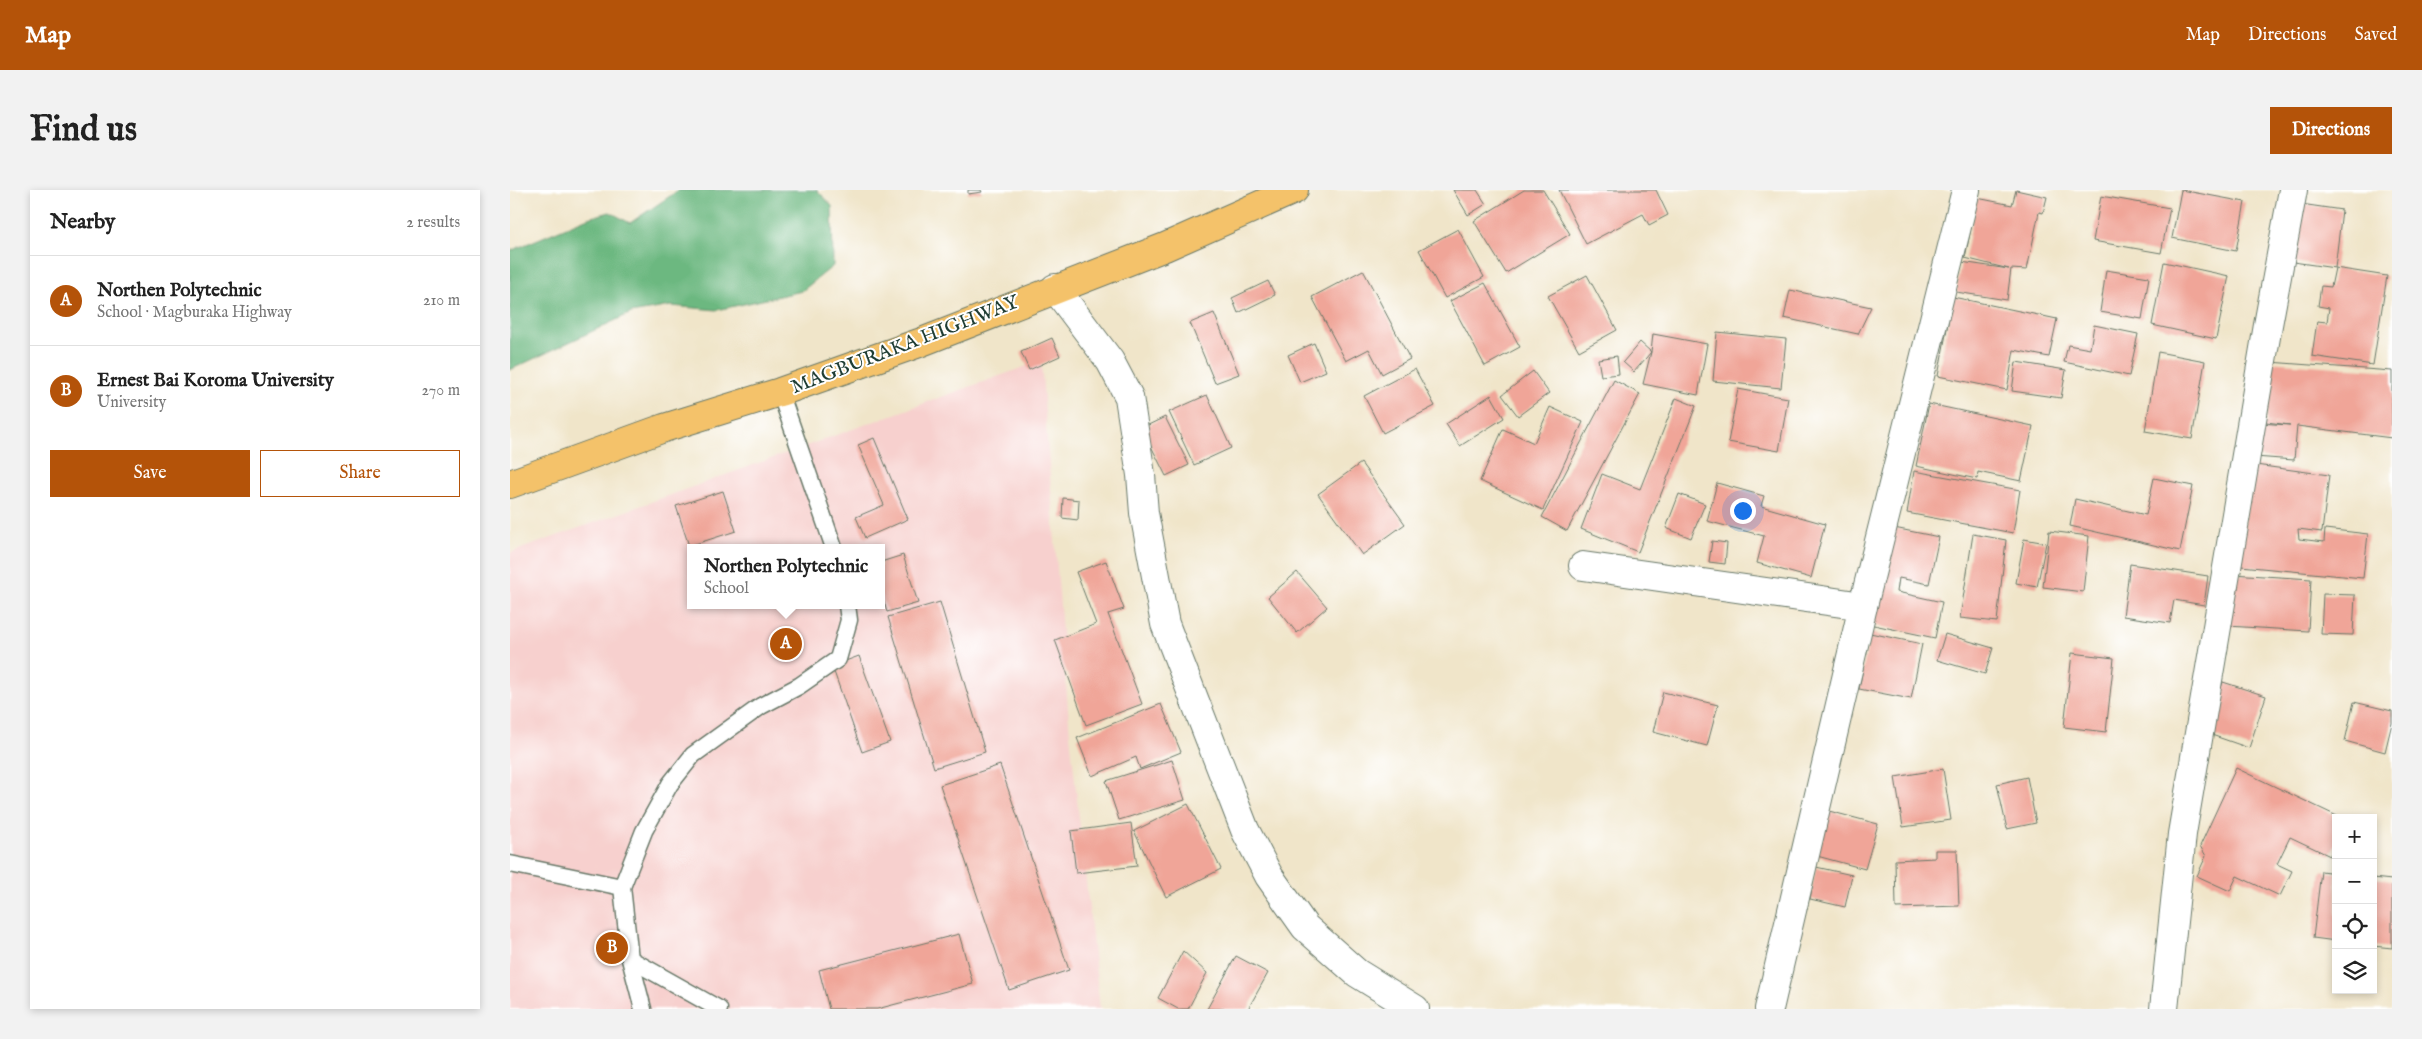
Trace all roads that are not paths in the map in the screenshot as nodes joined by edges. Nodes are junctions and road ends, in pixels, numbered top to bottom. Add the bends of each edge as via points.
1 (1294, 190) edge
2 (1966, 190) edge
3 (2293, 190) edge
4 (1055, 288) junction
5 (780, 392) junction
6 (510, 484) edge
7 (833, 544) edge
8 (1583, 566) dead end
9 (1864, 606) junction
10 (848, 609) edge
11 (510, 864) edge
12 (622, 887) junction
13 (630, 960) junction
14 (643, 1009) edge
15 (719, 1009) edge
16 (1413, 1009) edge
17 (1769, 1009) edge
18 (2164, 1009) edge

1 - 4 main road, MAGBURAKA HIGHWAY via 1165,247
2 - 9 street
3 - 18 street via 2182,834
4 - 5 main road, MAGBURAKA HIGHWAY via 919,343
4 - 16 street via 1110,361 1129,398 1144,513 1165,624 1245,830 1269,876 1305,927 1357,973
5 - 6 main road, MAGBURAKA HIGHWAY via 664,428
5 - 7 lane
8 - 9 street
9 - 17 street
10 - 12 lane via 849,620 838,659 800,686 760,706 693,755 670,784 644,830
11 - 12 lane
12 - 13 lane
13 - 14 lane
13 - 15 lane

